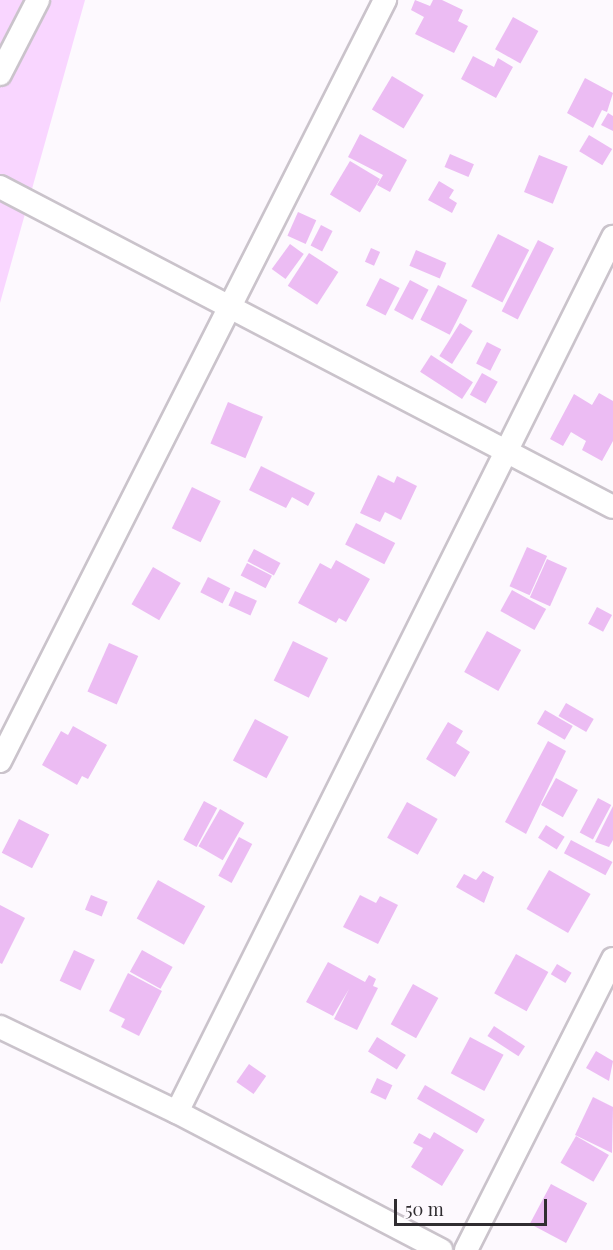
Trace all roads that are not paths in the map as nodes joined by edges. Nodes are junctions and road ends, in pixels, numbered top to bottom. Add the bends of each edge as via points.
1 (38, 0) edge
2 (385, 0) edge
3 (0, 74) edge
4 (0, 187) edge
5 (613, 237) edge
6 (230, 307) junction
7 (506, 451) junction
8 (613, 507) edge
9 (0, 761) edge
10 (613, 958) edge
11 (0, 1027) edge
12 (177, 1112) junction
13 (441, 1250) edge
14 (466, 1250) edge

1 - 3 street
2 - 6 street
4 - 6 street
5 - 7 street
6 - 7 street
6 - 9 street
7 - 8 street
7 - 12 street
10 - 14 street
11 - 12 street
12 - 13 street

